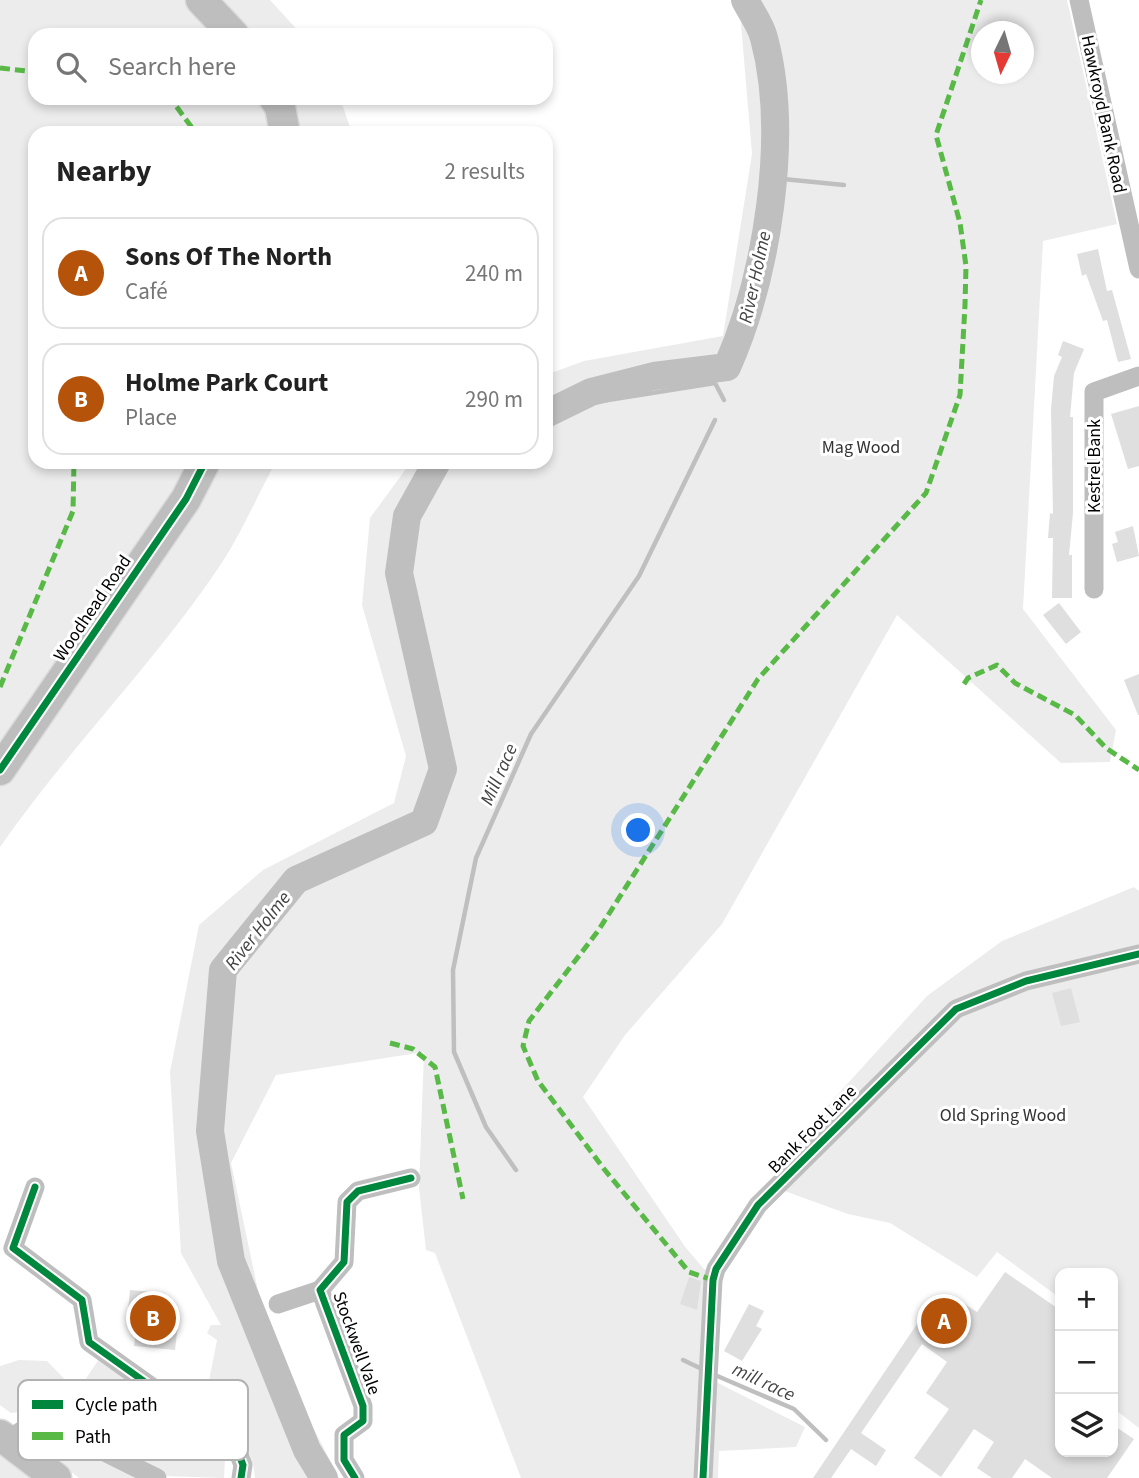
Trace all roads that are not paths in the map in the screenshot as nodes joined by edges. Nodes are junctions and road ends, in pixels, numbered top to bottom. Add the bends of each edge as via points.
1 (201, 0) edge
2 (1079, 0) edge
3 (227, 28) edge
4 (279, 105) edge
5 (284, 126) edge
6 (1139, 269) edge
7 (1139, 376) edge
8 (201, 469) edge
9 (1094, 589) dead end
10 (0, 770) edge
11 (1139, 954) edge
12 (411, 1178) dead end
13 (35, 1187) dead end
14 (320, 1290) junction
15 (278, 1304) dead end
16 (142, 1380) edge
17 (4, 1438) edge
18 (18, 1449) edge
19 (33, 1460) edge
20 (121, 1460) edge
21 (241, 1460) edge
22 (56, 1478) edge
23 (157, 1478) edge
24 (241, 1478) edge
25 (355, 1478) edge
26 (703, 1478) edge

1 - 3 main road
2 - 6 street, Hawkroyd Bank Road
4 - 5 main road
7 - 9 street, Kestrel Bank via 1094,392
8 - 10 main road, Woodhead Road via 186,499
11 - 26 street, Bank Foot Lane via 1026,981 956,1009 758,1205 716,1269
12 - 14 street, Stockwell Vale via 358,1191 347,1202 344,1262
13 - 16 street via 13,1248 82,1300 89,1342
14 - 15 street
14 - 25 street, Stockwell Vale via 363,1406 363,1421 344,1435 344,1460
17 - 18 main road
19 - 22 main road
20 - 23 street
21 - 24 street

